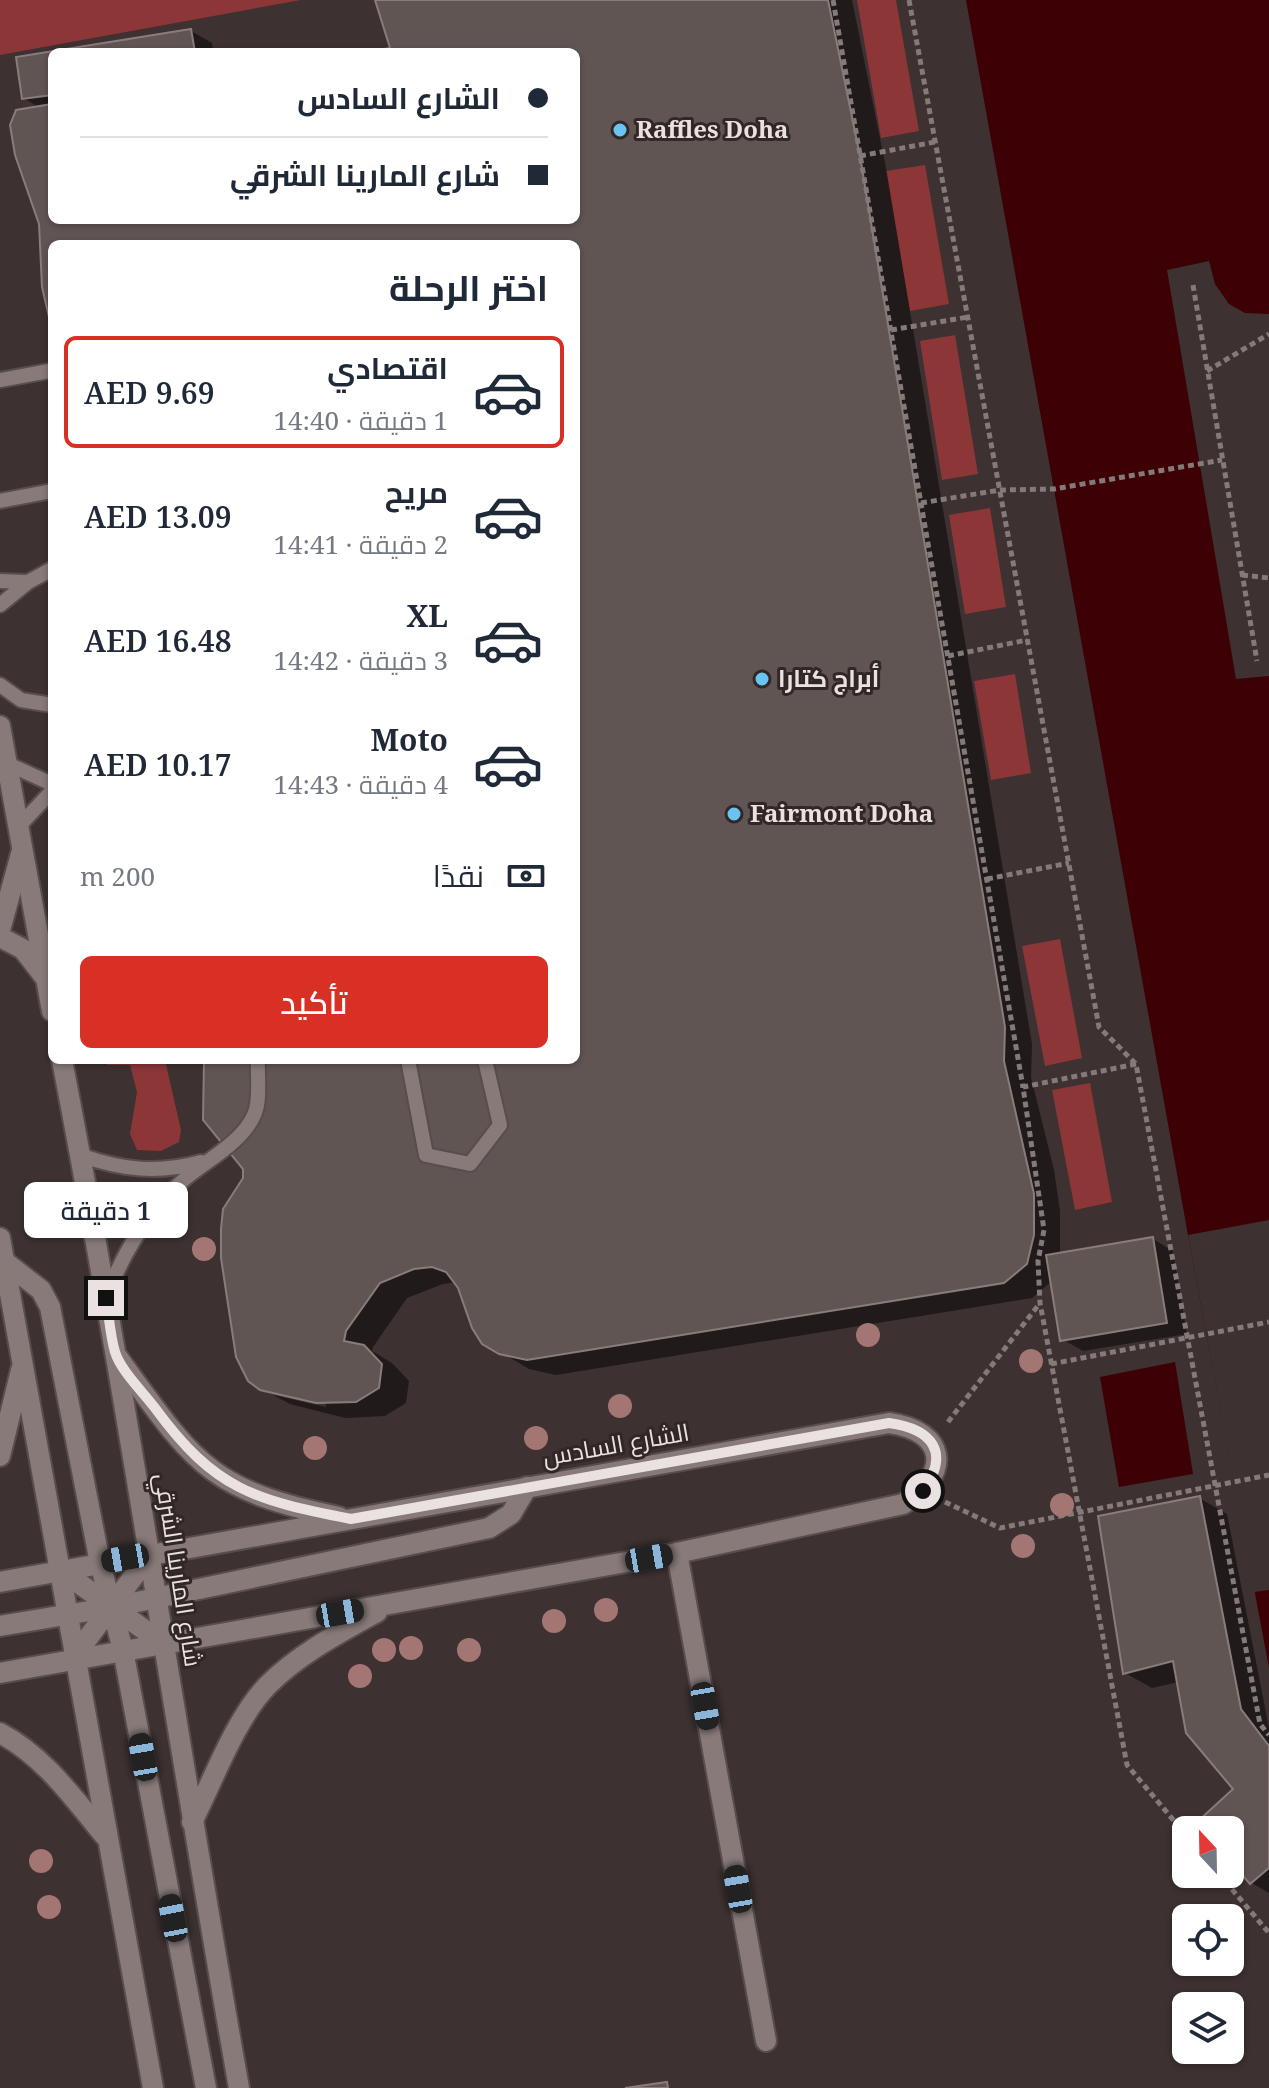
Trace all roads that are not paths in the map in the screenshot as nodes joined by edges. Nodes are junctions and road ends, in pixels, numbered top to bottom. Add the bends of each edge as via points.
1 (48, 371) edge
2 (0, 380) edge
3 (48, 492) edge
4 (0, 501) edge
5 (48, 571) edge
6 (0, 581) edge
7 (28, 582) junction
8 (0, 605) edge
9 (0, 685) edge
10 (48, 704) edge
11 (0, 726) edge
12 (8, 764) junction
13 (48, 782) edge
14 (48, 795) edge
15 (20, 825) junction
16 (23, 846) junction
17 (0, 930) edge
18 (0, 937) edge
19 (46, 979) junction
20 (48, 990) edge
21 (63, 1064) edge
22 (258, 1064) edge
23 (409, 1064) edge
24 (486, 1064) edge
25 (80, 1155) junction
26 (209, 1160) junction
27 (0, 1238) edge
28 (5, 1262) junction
29 (106, 1298) junction
30 (116, 1355) junction
31 (23, 1362) junction
32 (0, 1456) edge
33 (527, 1487) junction
34 (351, 1519) junction
35 (151, 1553) junction
36 (677, 1553) junction
37 (100, 1563) junction
38 (60, 1570) junction
39 (0, 1582) edge
40 (157, 1596) junction
41 (393, 1603) junction
42 (113, 1607) junction
43 (67, 1613) junction
44 (0, 1626) edge
45 (163, 1643) junction
46 (123, 1650) junction
47 (73, 1658) junction
48 (0, 1673) edge
49 (0, 1733) edge
50 (192, 1822) junction
51 (107, 1838) junction
52 (766, 2041) dead end
53 (153, 2088) edge
54 (206, 2088) edge
55 (239, 2088) edge

1 - 2 lane
3 - 4 lane
5 - 7 lane
6 - 7 lane
7 - 8 lane
9 - 10 lane via 21,700
11 - 12 street
12 - 13 lane
12 - 15 street
14 - 15 lane
15 - 16 street
16 - 17 street
16 - 19 street
18 - 19 street via 23,949
19 - 20 street
21 - 25 street, شارع المارينا الشرقي
22 - 26 lane via 255,1114
23 - 24 lane via 426,1155 470,1164 500,1125
25 - 26 lane via 144,1171
25 - 29 street, شارع المارينا الشرقي
26 - 29 lane via 146,1220
27 - 28 street
28 - 31 street
28 - 37 street via 41,1290 50,1307
29 - 30 street, شارع المارينا الشرقي
30 - 34 street via 182,1445 212,1473 257,1497
30 - 35 street, شارع المارينا الشرقي
31 - 32 street
31 - 38 street
33 - 34 street, الشارع السادس
33 - 36 street, الشارع السادس via 889,1423 924,1433 937,1455 934,1475 923,1491 903,1504
33 - 40 street via 511,1514 489,1528
34 - 35 street, الشارع السادس
35 - 37 street, الشارع السادس
35 - 40 street, شارع المارينا الشرقي
35 - 42 street
36 - 41 street
36 - 52 street
37 - 38 street, الشارع السادس
37 - 42 street
38 - 39 street, الشارع السادس
38 - 42 street
38 - 43 street
40 - 42 street
40 - 45 street, شارع المارينا الشرقي
41 - 45 street
41 - 50 street via 335,1635 267,1686
42 - 43 street
42 - 45 street
42 - 46 street
42 - 47 street
43 - 44 street
43 - 47 street
45 - 46 street
45 - 50 street, شارع المارينا الشرقي
46 - 47 street
46 - 54 street
47 - 48 street
47 - 51 street
49 - 51 street via 24,1747 60,1781
50 - 55 street, شارع المارينا الشرقي
51 - 53 street

